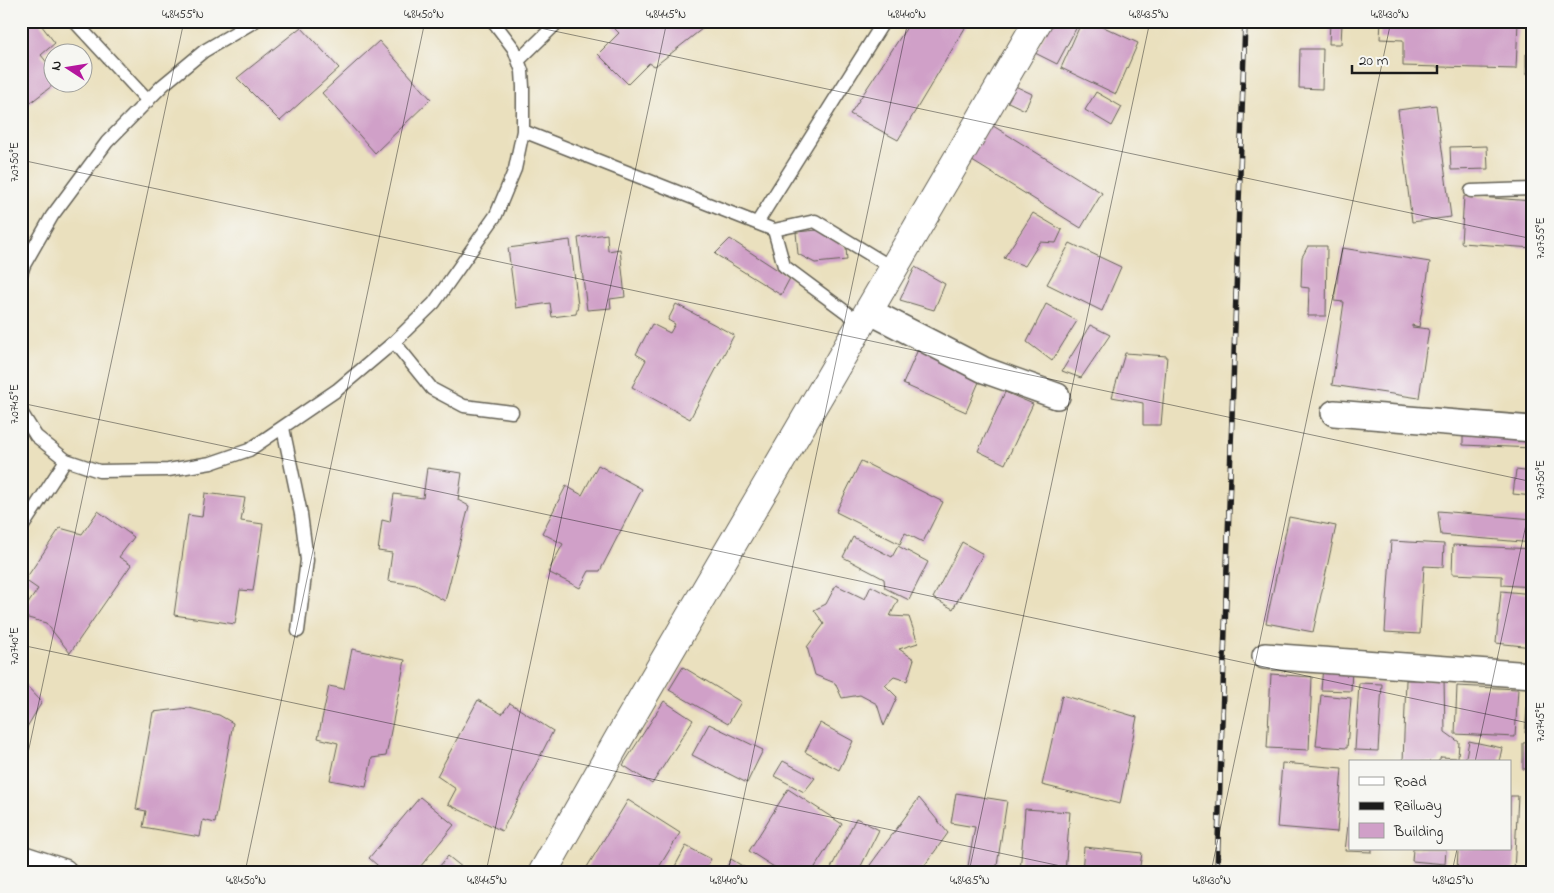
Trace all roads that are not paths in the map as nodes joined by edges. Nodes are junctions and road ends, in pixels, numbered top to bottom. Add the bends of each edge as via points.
1 (74, 21) edge
2 (255, 21) edge
3 (493, 21) edge
4 (559, 21) edge
5 (884, 21) edge
6 (1038, 21) edge
7 (518, 60) junction
8 (148, 101) junction
9 (523, 131) junction
10 (1533, 189) edge
11 (1471, 191) dead end
12 (757, 223) junction
13 (774, 230) junction
14 (894, 269) junction
15 (21, 274) edge
16 (865, 318) junction
17 (394, 342) junction
18 (1057, 396) dead end
19 (21, 412) edge
20 (512, 412) dead end
21 (1334, 413) dead end
22 (283, 428) junction
23 (1533, 429) edge
24 (66, 460) junction
25 (21, 529) edge
26 (298, 631) dead end
27 (1265, 656) dead end
28 (1533, 675) edge
29 (21, 858) edge
30 (64, 872) edge
31 (542, 872) edge

1 - 8 lane
2 - 8 lane via 204,51
3 - 7 lane via 514,48
4 - 7 lane
5 - 12 lane
6 - 14 street
7 - 9 lane via 522,71
8 - 15 lane via 108,142 52,216
9 - 12 lane
9 - 17 lane via 515,169 496,215 434,303
10 - 11 lane
12 - 13 lane
13 - 14 lane via 815,220
13 - 16 lane via 784,266
14 - 16 street
16 - 18 street via 984,370
16 - 31 street
17 - 20 lane via 432,390 464,406
17 - 22 lane via 337,390
19 - 24 lane via 36,436
21 - 23 street
22 - 24 lane via 249,450 211,463 168,470 99,471
22 - 26 lane via 301,514 306,560
24 - 25 lane
27 - 28 street
29 - 30 street

